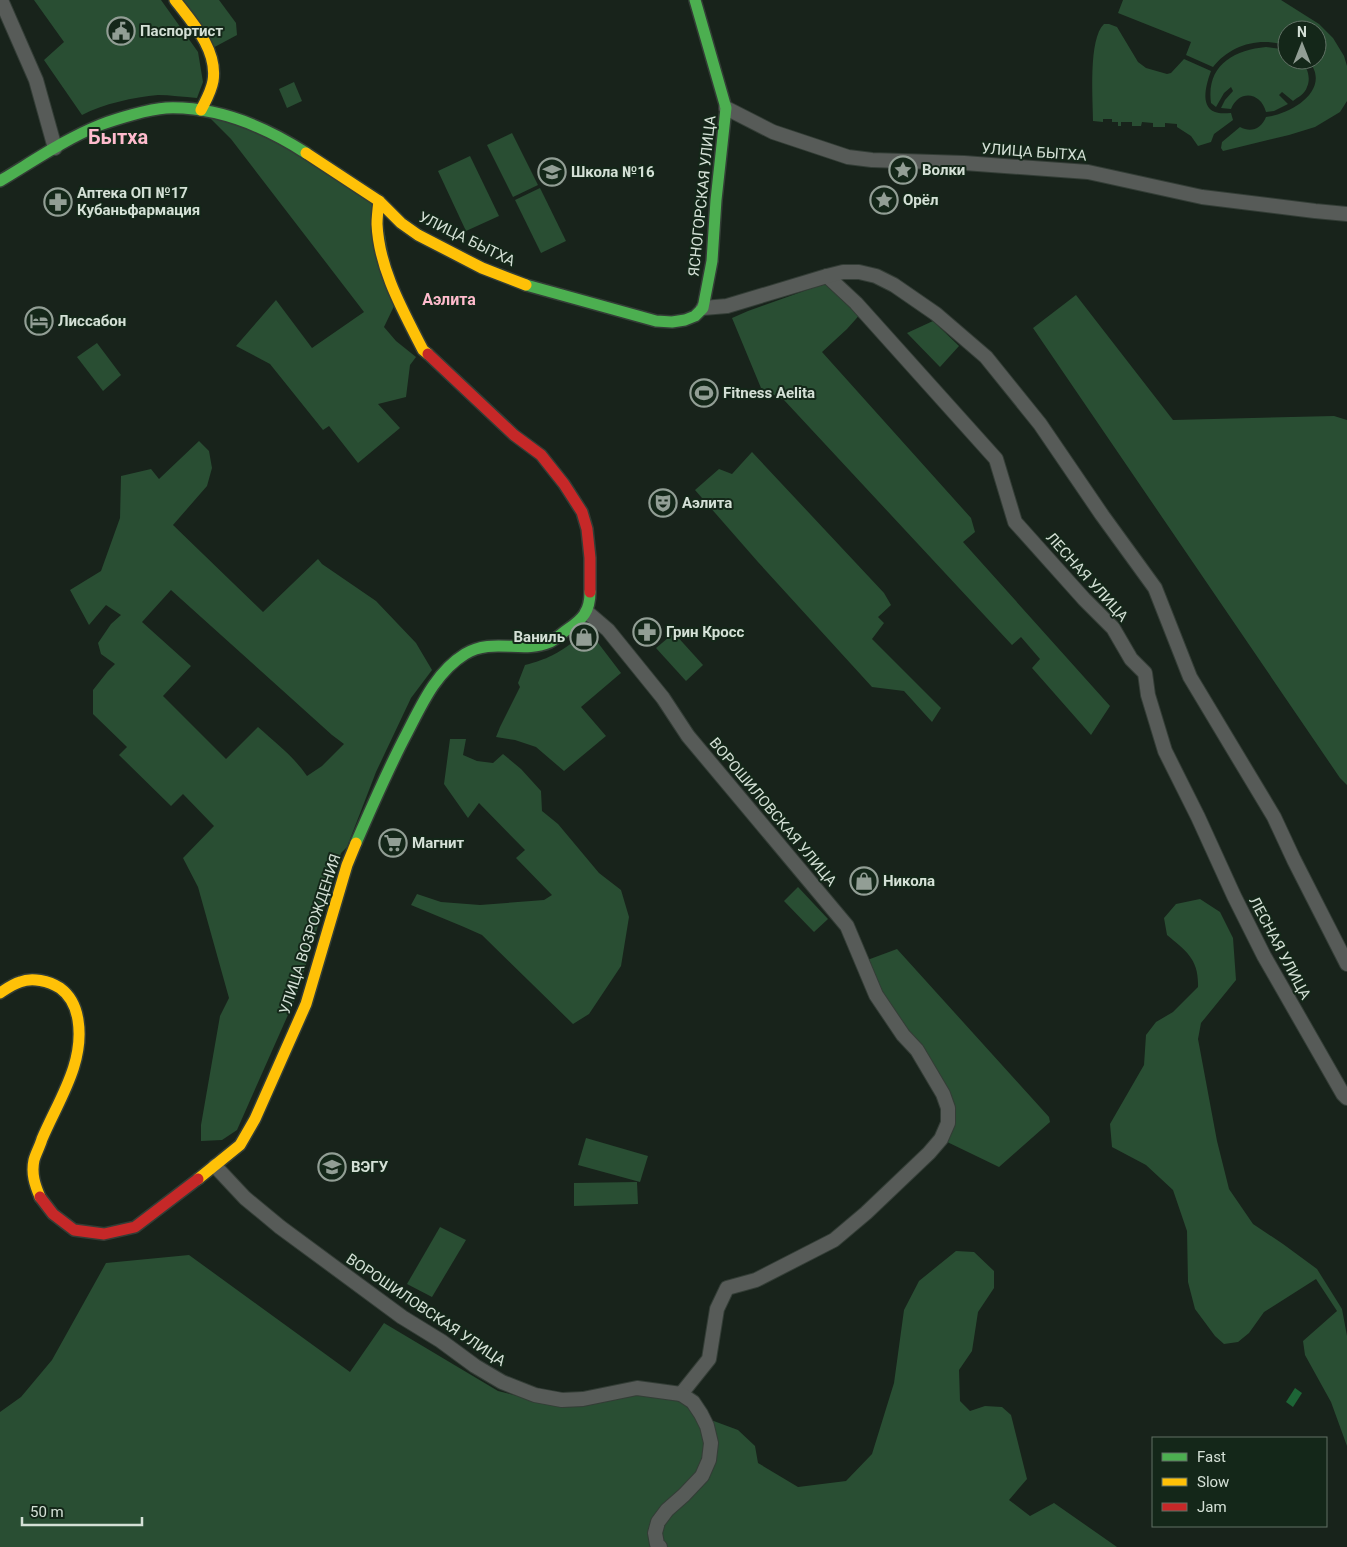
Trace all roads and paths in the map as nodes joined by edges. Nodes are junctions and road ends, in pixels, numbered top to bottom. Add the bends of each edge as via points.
1 (1, 0) edge
2 (175, 0) edge
3 (695, 0) edge
4 (726, 108) junction
5 (201, 110) junction
6 (55, 148) junction
7 (0, 181) edge
8 (379, 201) junction
9 (1347, 214) edge
10 (827, 276) junction
11 (703, 308) junction
12 (587, 612) junction
13 (1347, 964) edge
14 (0, 993) edge
15 (1347, 1098) edge
16 (215, 1166) junction
17 (681, 1394) junction
18 (660, 1547) edge

1 - 6 street via 36,80
2 - 5 street via 209,50 214,70 214,85
3 - 4 street, ЯСНОГОРСКАЯ УЛИЦА
4 - 9 street, УЛИЦА БЫТХА via 773,132 848,157 1088,172 1202,197
4 - 11 street, ЯСНОГОРСКАЯ УЛИЦА via 712,261
5 - 6 street, УЛИЦА БЫТХА via 165,108 132,115 100,125
5 - 8 street, УЛИЦА БЫТХА via 228,115 268,131
6 - 7 street, УЛИЦА БЫТХА
8 - 11 street, УЛИЦА БЫТХА via 418,235 482,268 534,288 656,321 685,320 696,316
8 - 12 street via 380,250 397,300 423,350 514,435 541,455 582,512 590,558
10 - 11 street, УЛИЦА БЫТХА via 727,306
10 - 13 street, УЛИЦА БЫТХА via 859,272 894,285 956,330 986,357 1040,424 1155,588 1190,677 1274,817
10 - 15 street, ЛЕСНАЯ УЛИЦА via 856,303 996,458 1015,522 1113,628 1131,659 1145,673 1148,696 1165,751 1264,956
12 - 16 street, УЛИЦА ВОЗРОЖДЕНИЯ via 549,642 529,646 484,646 465,654 437,679 385,776 348,864 306,1004 255,1119 240,1144
12 - 17 street, ВОРОШИЛОВСКАЯ УЛИЦА via 608,630 663,698 688,736 847,926 876,995 917,1050 948,1108 948,1123 941,1139 929,1153 834,1240 756,1280 727,1288 717,1309 709,1359
14 - 16 street, УЛИЦА ВОЗРОЖДЕНИЯ via 21,981 52,983 67,993 76,1009 79,1028 77,1057 34,1160 33,1179 40,1197 53,1214 74,1230 104,1234 134,1228
16 - 17 street, ВОРОШИЛОВСКАЯ УЛИЦА via 245,1198 287,1233 402,1317 502,1382 535,1395 562,1400 638,1388
17 - 18 street via 702,1414 711,1443 710,1460 702,1476 658,1522 655,1533

